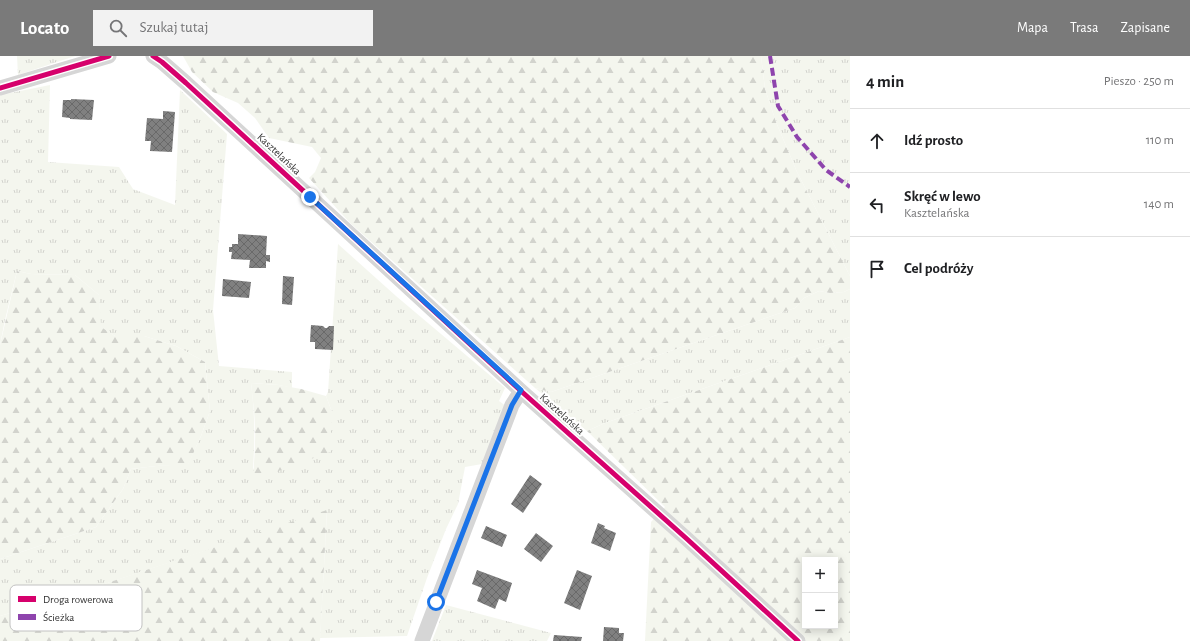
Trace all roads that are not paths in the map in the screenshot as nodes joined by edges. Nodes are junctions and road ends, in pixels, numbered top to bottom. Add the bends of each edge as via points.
1 (108, 56) edge
2 (153, 56) edge
3 (0, 88) edge
4 (521, 390) junction
5 (422, 641) edge
6 (798, 641) edge

1 - 3 street
2 - 4 street, Kasztelańska via 186,83
4 - 5 street via 512,405
4 - 6 street, Kasztelańska

